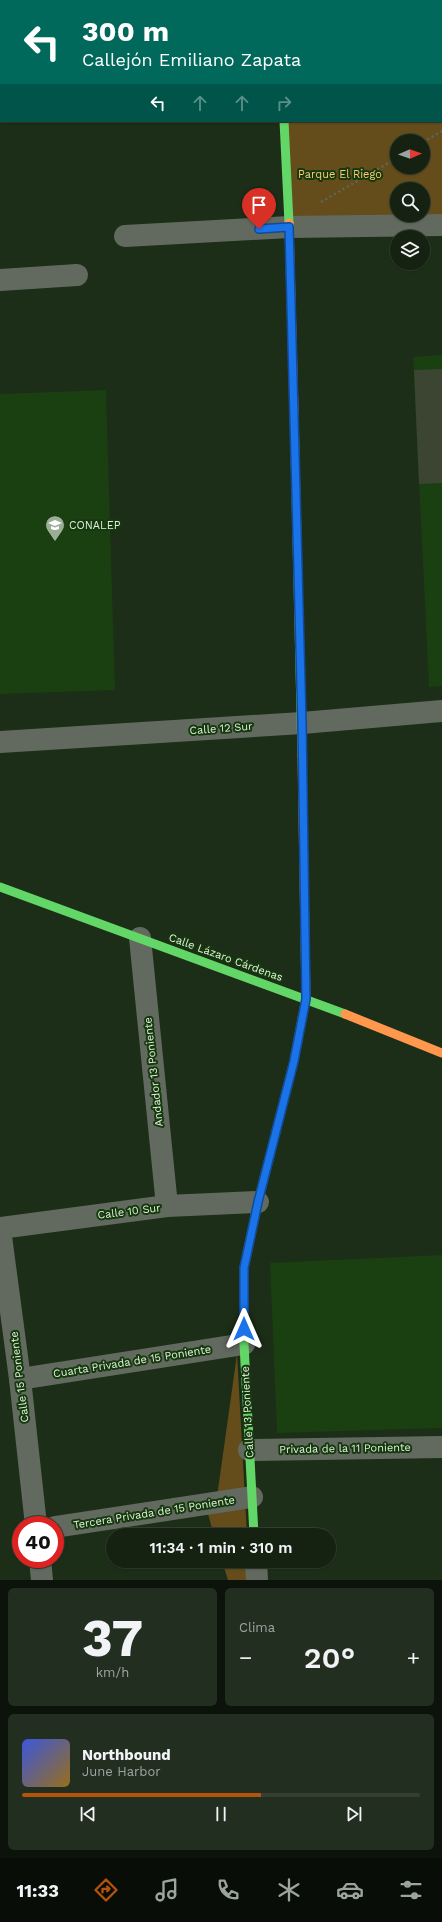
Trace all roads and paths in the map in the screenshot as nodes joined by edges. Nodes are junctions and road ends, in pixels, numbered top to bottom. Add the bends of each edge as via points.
1 (284, 122) edge
2 (442, 131) edge
3 (430, 138) edge
4 (390, 162) edge
5 (318, 204) dead end
6 (442, 225) edge
7 (289, 227) junction
8 (125, 236) dead end
9 (77, 275) dead end
10 (0, 280) edge
11 (442, 711) edge
12 (302, 723) junction
13 (0, 742) edge
14 (0, 888) edge
15 (140, 938) junction
16 (306, 999) junction
17 (442, 1053) edge
18 (258, 1202) junction
19 (167, 1206) junction
20 (0, 1228) edge
21 (244, 1344) junction
22 (20, 1379) junction
23 (442, 1447) edge
24 (249, 1450) junction
25 (252, 1497) junction
26 (35, 1516) edge
27 (64, 1526) edge
28 (254, 1528) edge
29 (41, 1568) edge
30 (256, 1568) edge
31 (42, 1580) edge
32 (257, 1580) edge

1 - 7 street, Calle 13 Poniente
2 - 3 path
4 - 5 path
6 - 7 street
7 - 8 street
7 - 12 street, Calle 13 Poniente
9 - 10 street
11 - 12 street, Calle 12 Sur
12 - 13 street, Calle 12 Sur
12 - 16 street, Calle 13 Poniente
14 - 15 street, Calle Lázaro Cárdenas
15 - 16 street, Calle Lázaro Cárdenas
15 - 19 street, Andador 13 Poniente
16 - 17 street, Calle Lázaro Cárdenas
16 - 18 street, Calle 13 Poniente via 294,1061
18 - 19 street, Calle 10 Sur
18 - 21 street, Calle 13 Poniente via 244,1268
19 - 20 street, Calle 10 Sur
20 - 22 street, Calle 15 Poniente
21 - 22 street, Cuarta Privada de 15 Poniente
21 - 24 street, Calle 13 Poniente
22 - 26 street, Calle 15 Poniente
23 - 24 street, Privada de la 11 Poniente
24 - 25 street, Calle 13 Poniente
25 - 27 street, Tercera Privada de 15 Poniente
25 - 28 street, Calle 13 Poniente
29 - 31 street
30 - 32 street

